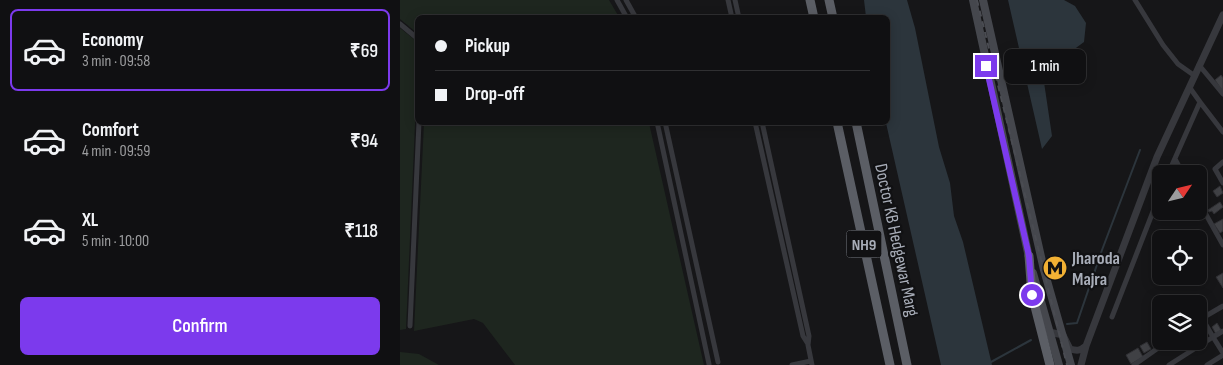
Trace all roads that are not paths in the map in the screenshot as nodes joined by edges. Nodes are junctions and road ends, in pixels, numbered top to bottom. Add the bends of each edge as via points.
1 (617, 0) edge
2 (626, 0) edge
3 (728, 0) edge
4 (736, 0) edge
5 (810, 0) edge
6 (830, 0) edge
7 (972, 0) edge
8 (984, 0) edge
9 (1135, 0) edge
10 (625, 15) edge
11 (634, 15) edge
12 (731, 15) edge
13 (738, 15) edge
14 (813, 15) edge
15 (832, 15) edge
16 (1223, 15) edge
17 (400, 24) edge
18 (415, 36) edge
19 (1200, 65) junction
20 (1195, 76) junction
21 (1190, 88) junction
22 (1223, 94) edge
23 (1200, 102) junction
24 (419, 125) edge
25 (658, 125) edge
26 (666, 125) edge
27 (756, 125) edge
28 (763, 125) edge
29 (838, 125) edge
30 (857, 125) edge
31 (1223, 132) edge
32 (1175, 159) junction
33 (1223, 162) edge
34 (1172, 165) edge
35 (1178, 165) edge
36 (1223, 183) edge
37 (1152, 214) edge
38 (1208, 218) edge
39 (1223, 245) edge
40 (1029, 256) junction
41 (1223, 306) edge
42 (1207, 315) edge
43 (1112, 317) dead end
44 (410, 326) dead end
45 (1207, 329) edge
46 (1223, 330) edge
47 (1049, 332) junction
48 (1063, 335) junction
49 (1213, 337) junction
50 (808, 345) junction
51 (1086, 346) junction
52 (1155, 350) edge
53 (1223, 354) edge
54 (718, 362) dead end
55 (811, 363) edge
56 (709, 364) edge
57 (792, 365) edge
58 (890, 365) edge
59 (907, 365) edge
60 (1050, 365) edge
61 (1059, 365) edge
62 (1071, 365) edge
63 (1081, 365) edge
64 (1134, 365) edge
65 (1169, 365) edge
66 (1207, 365) edge

1 - 10 street
2 - 11 street
3 - 12 street
4 - 13 street
5 - 14 highway
6 - 15 highway
7 - 40 main road
8 - 48 main road via 1044,270
9 - 20 street via 1180,66
16 - 19 street
17 - 18 street
19 - 20 street
19 - 22 street
20 - 21 street
21 - 23 street
21 - 51 street via 1157,157
23 - 31 street
23 - 32 street
24 - 44 street
25 - 56 street
26 - 54 street
27 - 50 street via 803,336
28 - 50 street via 809,336
29 - 58 highway, Doctor KB Hedgewar Marg / NH9
30 - 59 highway, Doctor KB Hedgewar Marg / NH9
32 - 34 street
32 - 35 street
33 - 36 street via 1215,169
37 - 43 street
38 - 39 street
40 - 47 main road
40 - 60 highway via 1032,295
41 - 42 street
45 - 49 street
46 - 49 street
47 - 48 street
47 - 61 main road
48 - 51 street via 1070,349 1082,350
48 - 62 main road
49 - 53 street
49 - 65 street
50 - 55 street
51 - 63 street
52 - 64 street
53 - 66 street
55 - 57 street

